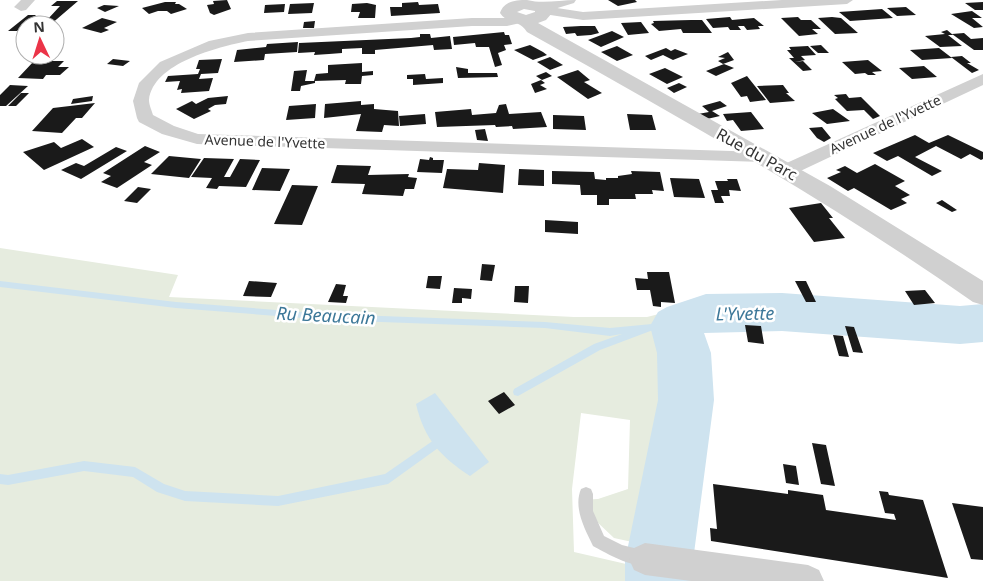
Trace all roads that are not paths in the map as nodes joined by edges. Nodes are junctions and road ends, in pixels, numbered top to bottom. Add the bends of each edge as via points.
1 (568, 0) edge
2 (847, 0) edge
3 (542, 9) junction
4 (517, 11) edge
5 (983, 79) edge
6 (763, 157) junction
7 (787, 170) junction
8 (983, 295) edge
9 (586, 494) dead end
10 (646, 559) joint
11 (808, 581) edge

1 - 3 street
2 - 3 street via 583,16
3 - 4 street via 542,17
4 - 6 street, Rue du Parc via 533,28
4 - 6 street, Avenue de l'Yvette via 507,22 248,37 214,44 165,65 147,83 141,101 145,118 168,130 197,139
5 - 7 street, Avenue de l'Yvette
6 - 7 street, Rue du Parc
7 - 8 street, Rue du Parc via 929,257
9 - 10 lane via 586,511 598,541 620,552
10 - 11 street

